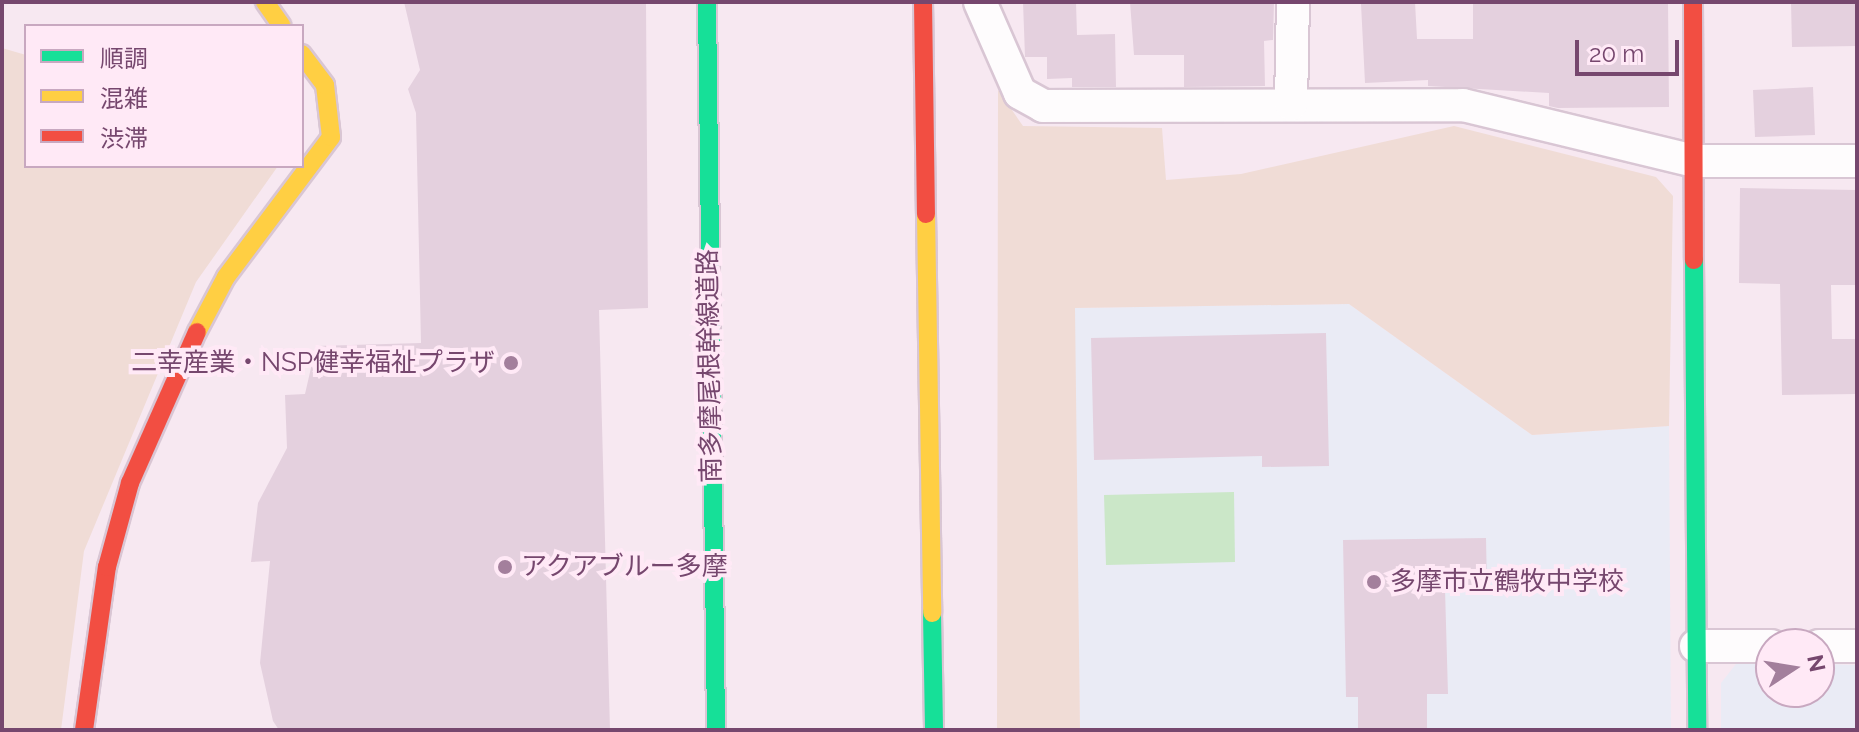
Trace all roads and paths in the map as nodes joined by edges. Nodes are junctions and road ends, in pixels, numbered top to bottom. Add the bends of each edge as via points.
1 (265, 2) edge
2 (707, 2) edge
3 (923, 2) edge
4 (980, 2) edge
5 (1293, 2) edge
6 (1693, 2) edge
7 (281, 24) edge
8 (304, 57) edge
9 (1291, 104) junction
10 (1694, 161) junction
11 (1857, 161) edge
12 (1696, 646) junction
13 (1755, 646) edge
14 (1835, 646) edge
15 (1857, 646) edge
16 (84, 730) edge
17 (716, 730) edge
18 (934, 730) edge
19 (1697, 730) edge

1 - 7 street
2 - 17 street, 南多摩尾根幹線道路
3 - 18 street
4 - 9 street via 1020,93 1043,106
5 - 9 street
6 - 10 street
8 - 16 street via 325,85 331,137 226,277 172,379 130,483 107,567
9 - 10 street via 1463,105
10 - 11 street
10 - 12 street
12 - 13 street
12 - 19 street
14 - 15 street

